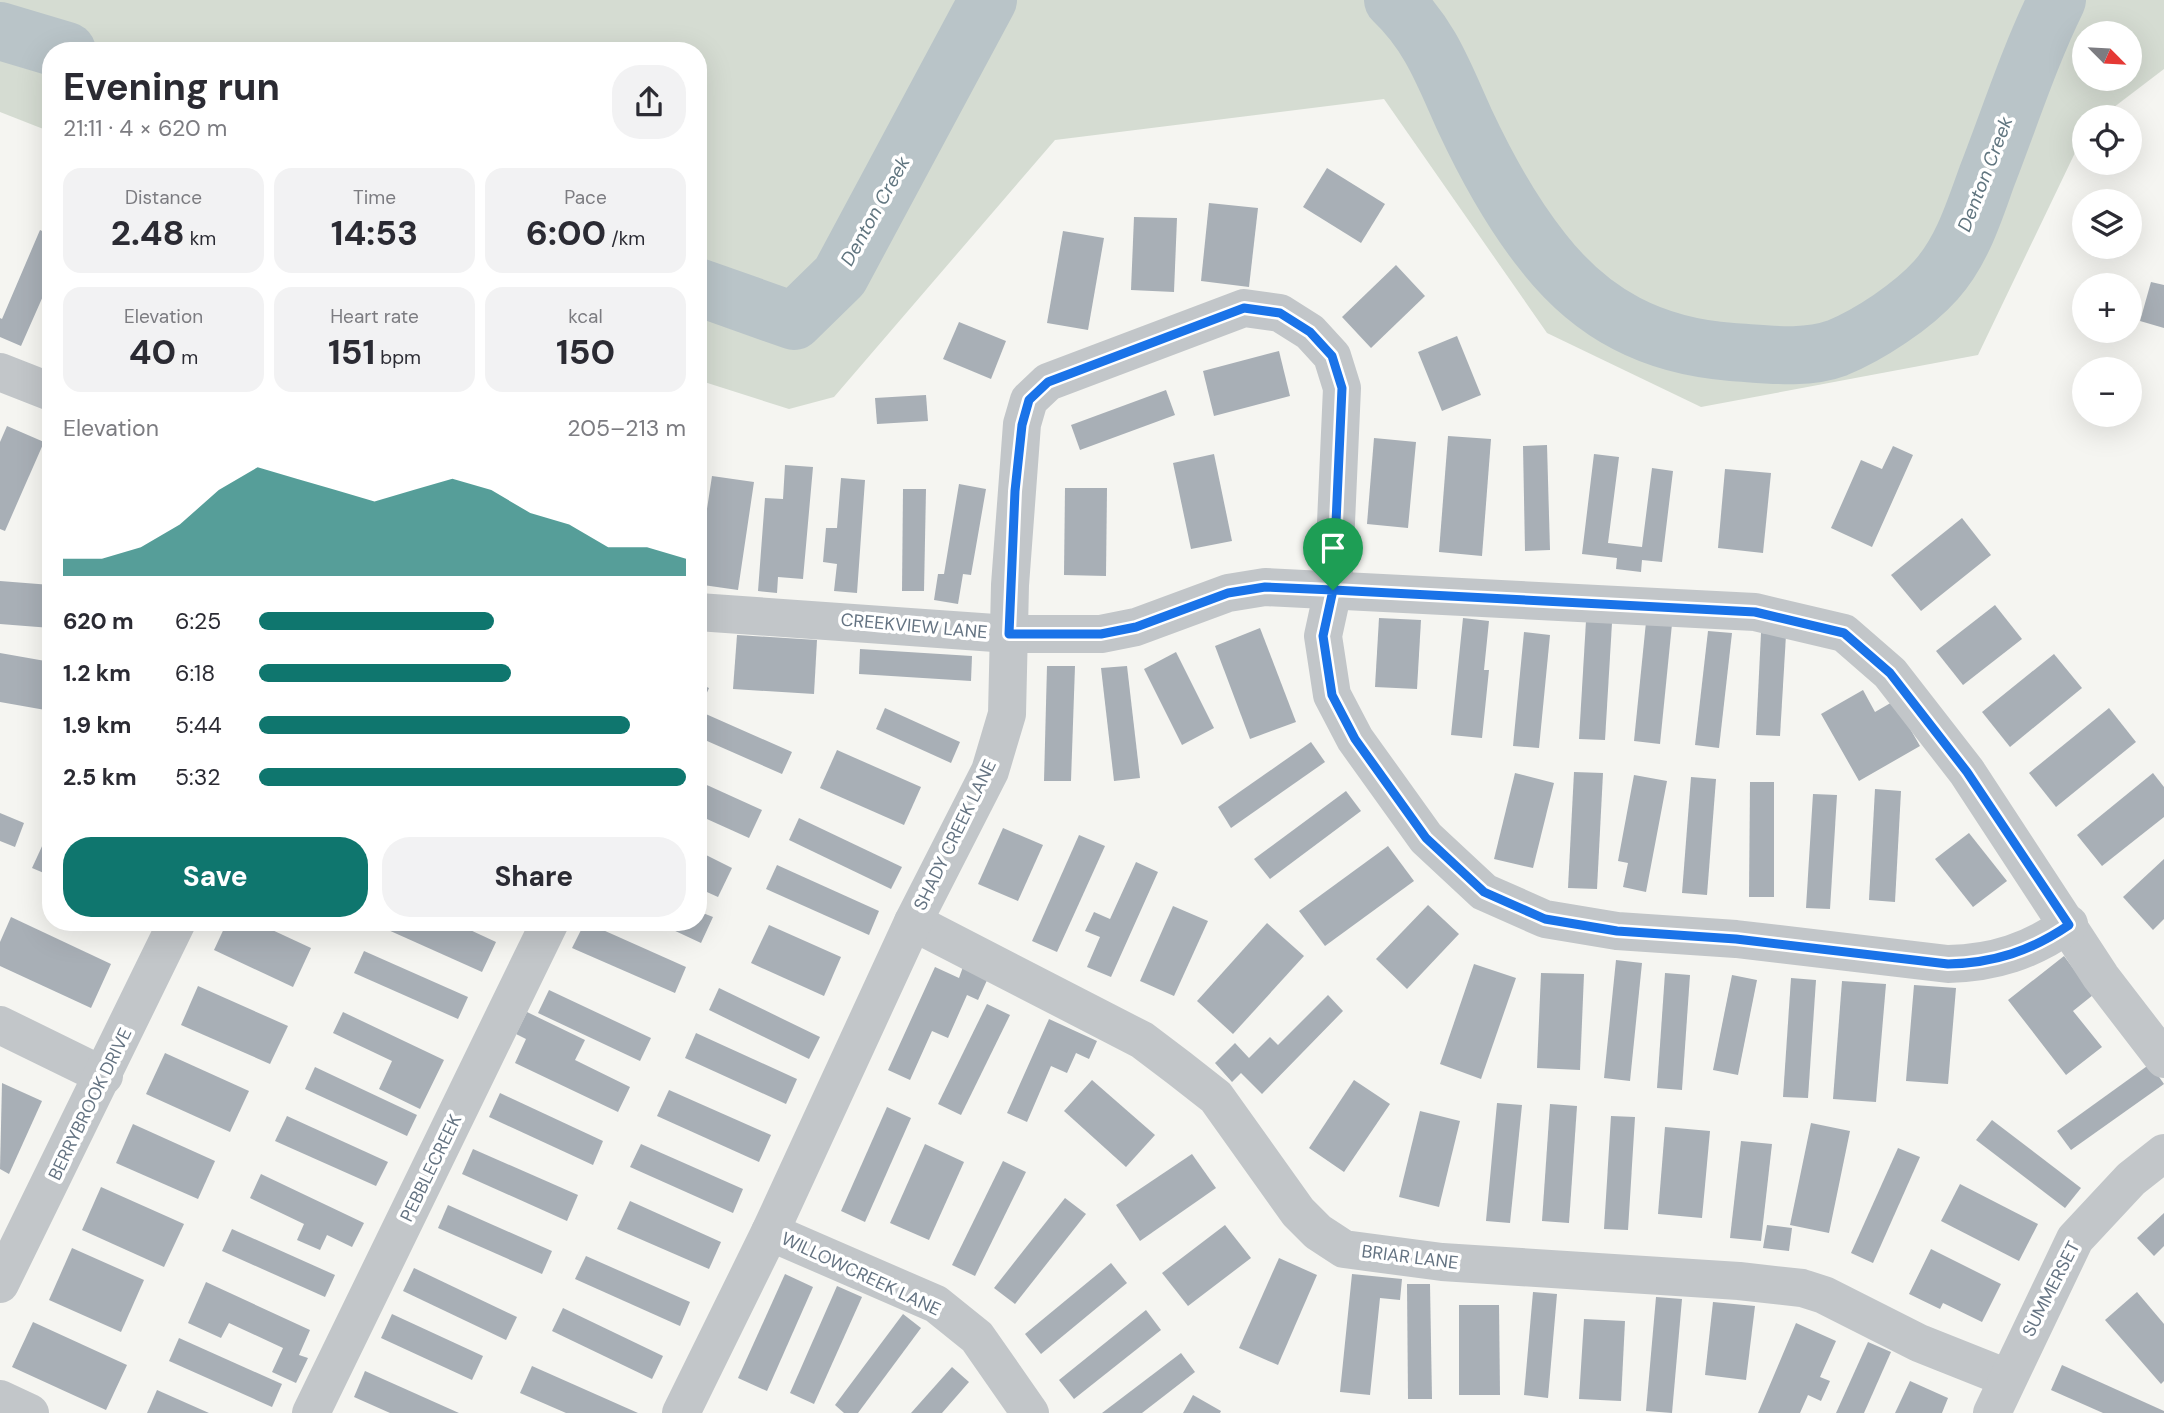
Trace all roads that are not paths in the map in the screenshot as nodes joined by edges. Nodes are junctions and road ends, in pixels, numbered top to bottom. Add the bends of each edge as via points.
1 (0, 372) edge
2 (42, 388) edge
3 (1333, 590) junction
4 (707, 613) edge
5 (1009, 634) junction
6 (913, 922) junction
7 (2069, 925) junction
8 (173, 931) edge
9 (546, 931) edge
10 (0, 1025) edge
11 (2164, 1059) edge
12 (104, 1076) junction
13 (2164, 1153) edge
14 (770, 1232) junction
15 (0, 1284) edge
16 (2007, 1378) junction
17 (0, 1399) edge
18 (30, 1413) edge
19 (312, 1413) edge
20 (681, 1413) edge
21 (1030, 1413) edge
22 (1992, 1413) edge

1 - 2 street
3 - 5 street, CREEKVIEW LANE via 1265,587 1228,593 1136,627 1101,634
3 - 5 street, SHADY CREEK LANE via 1342,388 1332,356 1310,332 1280,313 1244,308 1048,382 1029,400 1015,491
3 - 7 street, CREEKVIEW LANE via 1755,612 1844,633 1890,673 1967,772
3 - 7 street, SHADY CREEK LANE via 1323,636 1332,695 1355,739 1426,838 1484,892 1545,919 1617,931 1736,939 1948,964 2012,955
4 - 5 street, CREEKVIEW LANE
5 - 6 street, SHADY CREEK LANE via 1007,714 990,771
6 - 14 street, SHADY CREEK LANE
6 - 16 street, BRIAR LANE via 1142,1040 1179,1068 1216,1097 1298,1212 1344,1249 1443,1262 1802,1288
7 - 11 street, CREEKVIEW LANE
8 - 12 street, BERRYBROOK DRIVE
9 - 19 street, PEBBLECREEK
10 - 12 street
12 - 15 street, BERRYBROOK DRIVE
13 - 16 street, SUMMERSET via 2131,1179 2075,1239
14 - 20 street, SHADY CREEK LANE
14 - 21 street, WILLOWCREEK LANE via 936,1304 976,1337
16 - 22 street, SUMMERSET
17 - 18 street

